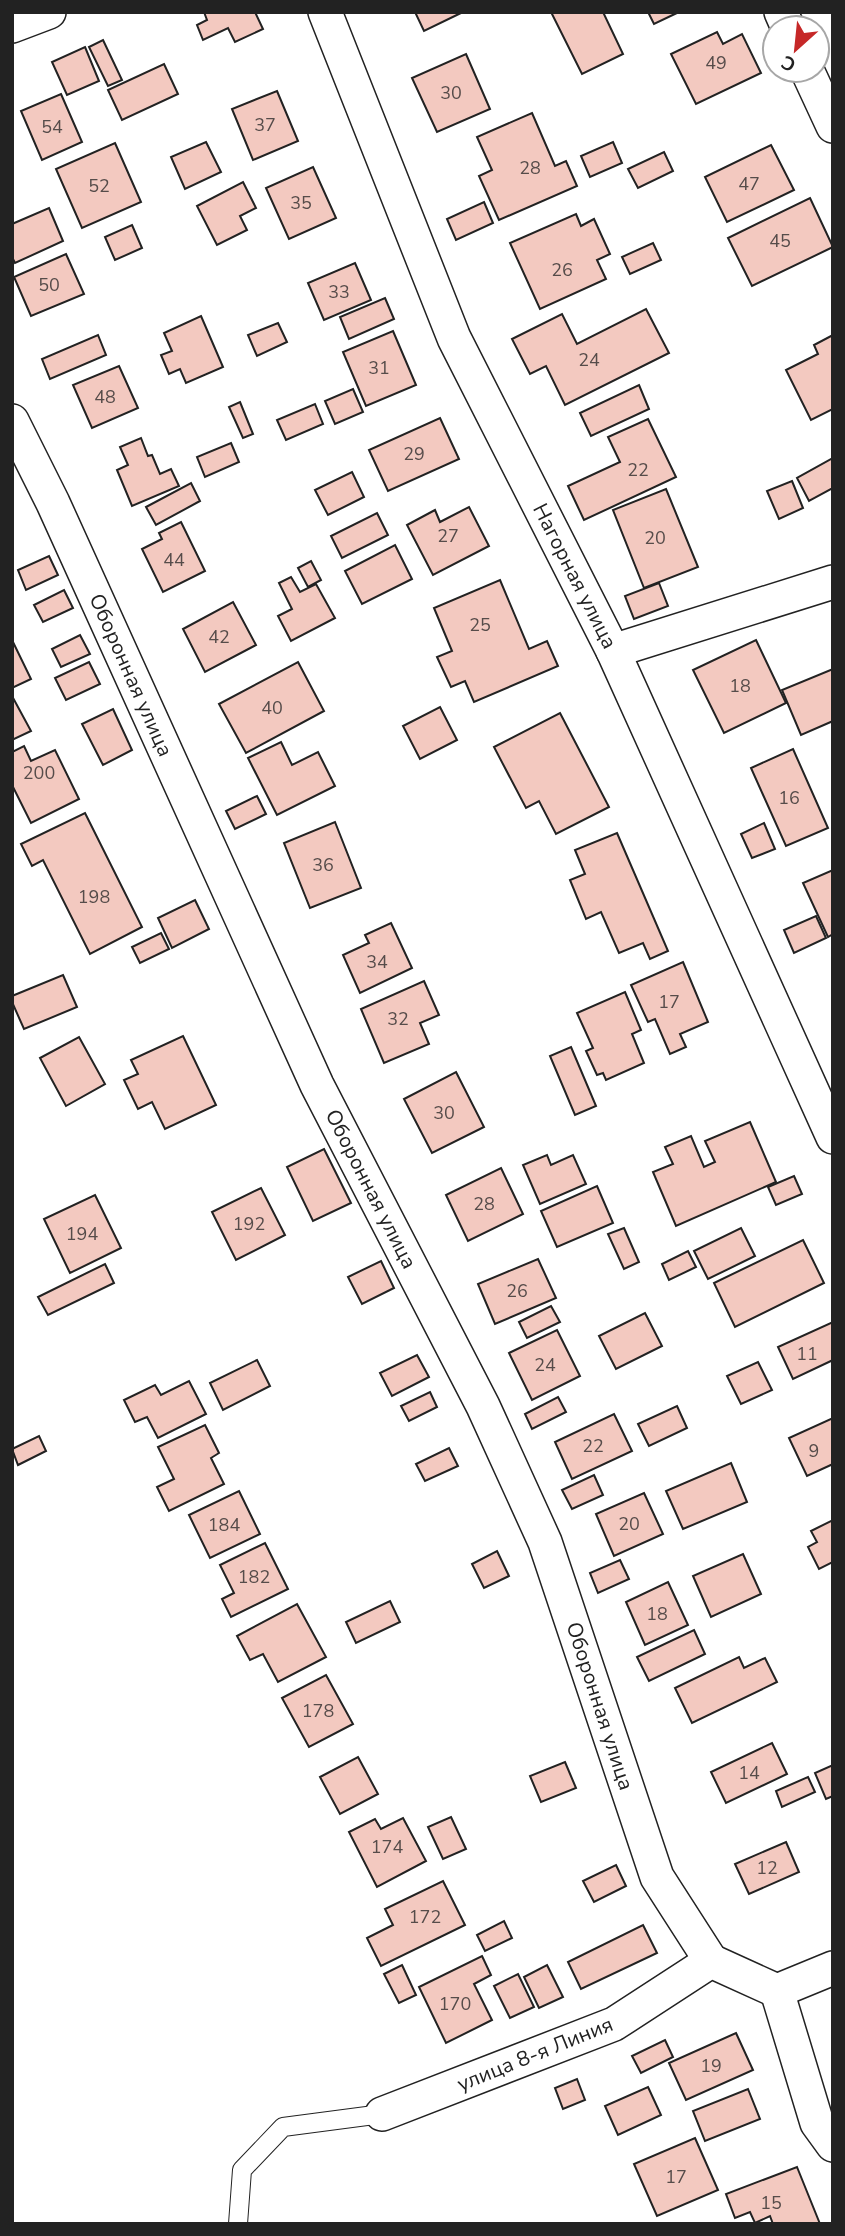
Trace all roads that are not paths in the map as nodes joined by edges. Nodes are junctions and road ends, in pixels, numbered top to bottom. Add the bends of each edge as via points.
1 (48, 12) edge
2 (325, 12) edge
3 (12, 26) edge
4 (814, 84) edge
5 (833, 126) edge
6 (12, 421) edge
7 (833, 582) edge
8 (613, 651) junction
9 (833, 1137) edge
10 (711, 1961) junction
11 (833, 1968) edge
12 (776, 1991) junction
13 (382, 2114) joint
14 (833, 2145) edge
15 (238, 2224) edge

1 - 3 street
2 - 8 street, Нагорная улица via 454,338
4 - 5 street
6 - 10 street, Оборонная улица via 317,1085 483,1406 539,1530 657,1877
7 - 8 street
8 - 9 street, Нагорная улица
10 - 12 street
10 - 13 street, улица 8-я Линия via 614,2024
11 - 12 street
12 - 14 street via 817,2123
13 - 15 lane via 283,2127 242,2170

